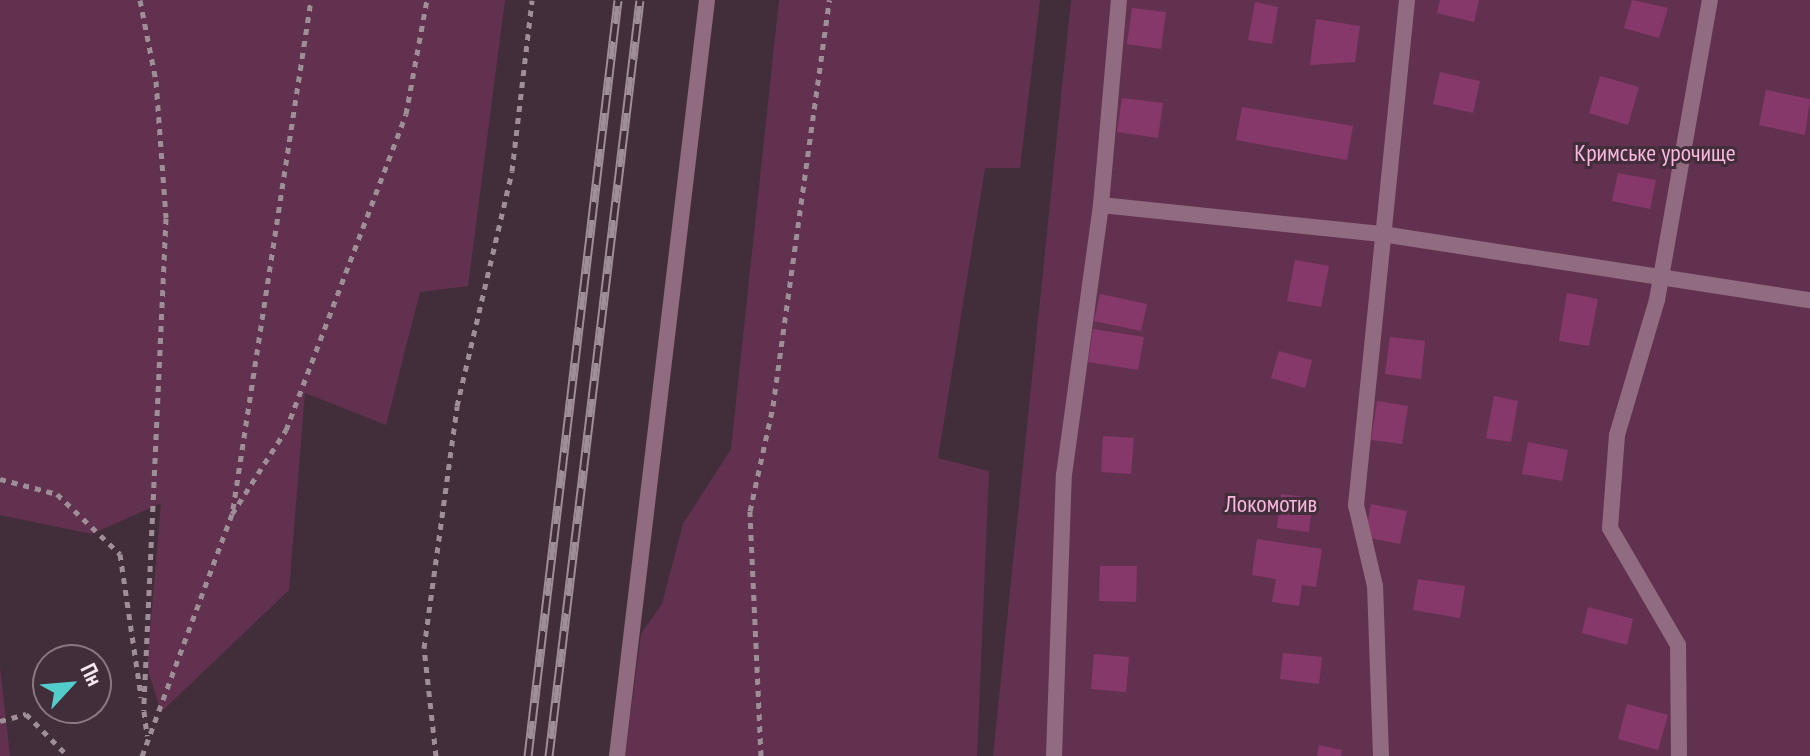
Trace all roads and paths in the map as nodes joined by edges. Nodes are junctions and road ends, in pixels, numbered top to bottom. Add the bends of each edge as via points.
1 (140, 0) edge
2 (311, 0) edge
3 (427, 0) edge
4 (532, 0) edge
5 (707, 0) edge
6 (829, 0) edge
7 (1119, 0) edge
8 (1407, 0) edge
9 (1710, 0) edge
10 (1101, 205) junction
11 (1382, 234) junction
12 (1659, 279) junction
13 (1810, 300) edge
14 (0, 479) edge
15 (232, 514) junction
16 (144, 711) junction
17 (0, 721) edge
18 (148, 737) junction
19 (68, 756) edge
20 (142, 756) edge
21 (436, 756) edge
22 (617, 756) edge
23 (761, 756) edge
24 (1054, 756) edge
25 (1381, 756) edge
26 (1679, 756) edge

1 - 16 path via 156,81 166,218
2 - 15 path
3 - 15 path via 406,114 314,358 286,430
4 - 21 path via 512,171 457,406 424,648
5 - 22 lane
6 - 23 path via 773,406 750,511
7 - 10 lane
8 - 11 lane
9 - 12 lane
10 - 11 lane
10 - 24 lane via 1064,475
11 - 12 lane
11 - 25 lane via 1356,505 1375,586
12 - 13 lane
12 - 26 lane via 1617,435 1610,528 1678,645
14 - 16 path via 57,494 120,554
15 - 18 path
16 - 18 path
17 - 19 path via 26,714
18 - 20 path

